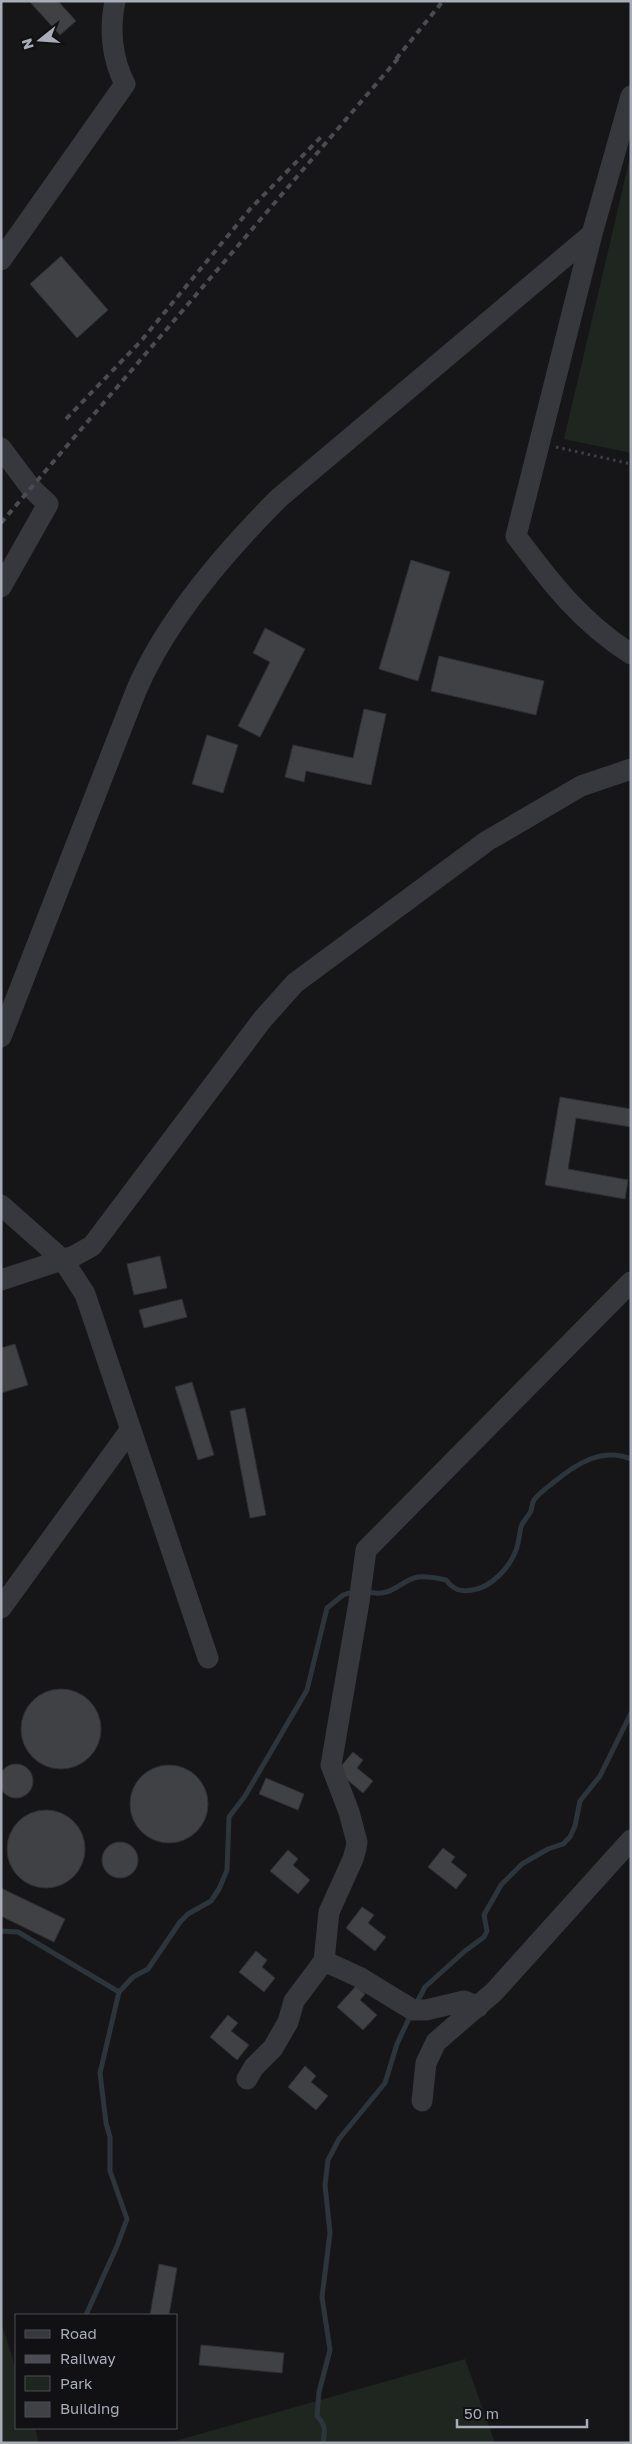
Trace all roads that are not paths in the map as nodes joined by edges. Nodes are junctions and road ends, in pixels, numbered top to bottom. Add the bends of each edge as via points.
1 (115, 1) edge
2 (631, 96) edge
3 (592, 234) junction
4 (1, 260) edge
5 (1, 448) edge
6 (1, 587) edge
7 (631, 654) edge
8 (631, 769) edge
9 (1, 1037) edge
10 (1, 1205) edge
11 (63, 1260) junction
12 (1, 1280) edge
13 (631, 1282) edge
14 (131, 1429) junction
15 (1, 1608) edge
16 (208, 1658) dead end
17 (631, 1840) edge
18 (324, 1961) junction
19 (478, 2007) junction
20 (247, 2079) dead end
21 (422, 2101) dead end

1 - 4 street via 114,49 118,72 125,84
2 - 3 street
3 - 7 street via 516,536 581,617
3 - 9 street via 279,498 249,528 180,614 149,663 136,691
5 - 6 street via 30,488 48,504
8 - 11 street via 581,786 487,841 295,983 262,1020 92,1246
10 - 11 street
11 - 12 street
11 - 14 street via 85,1294
13 - 18 street via 366,1550 331,1765 357,1842 353,1859 329,1912
14 - 15 street
14 - 16 street
17 - 19 street
18 - 19 street via 359,1977 413,2010 464,2001
18 - 20 street via 298,1995 273,2048
19 - 21 street via 444,2034 431,2051 424,2072

